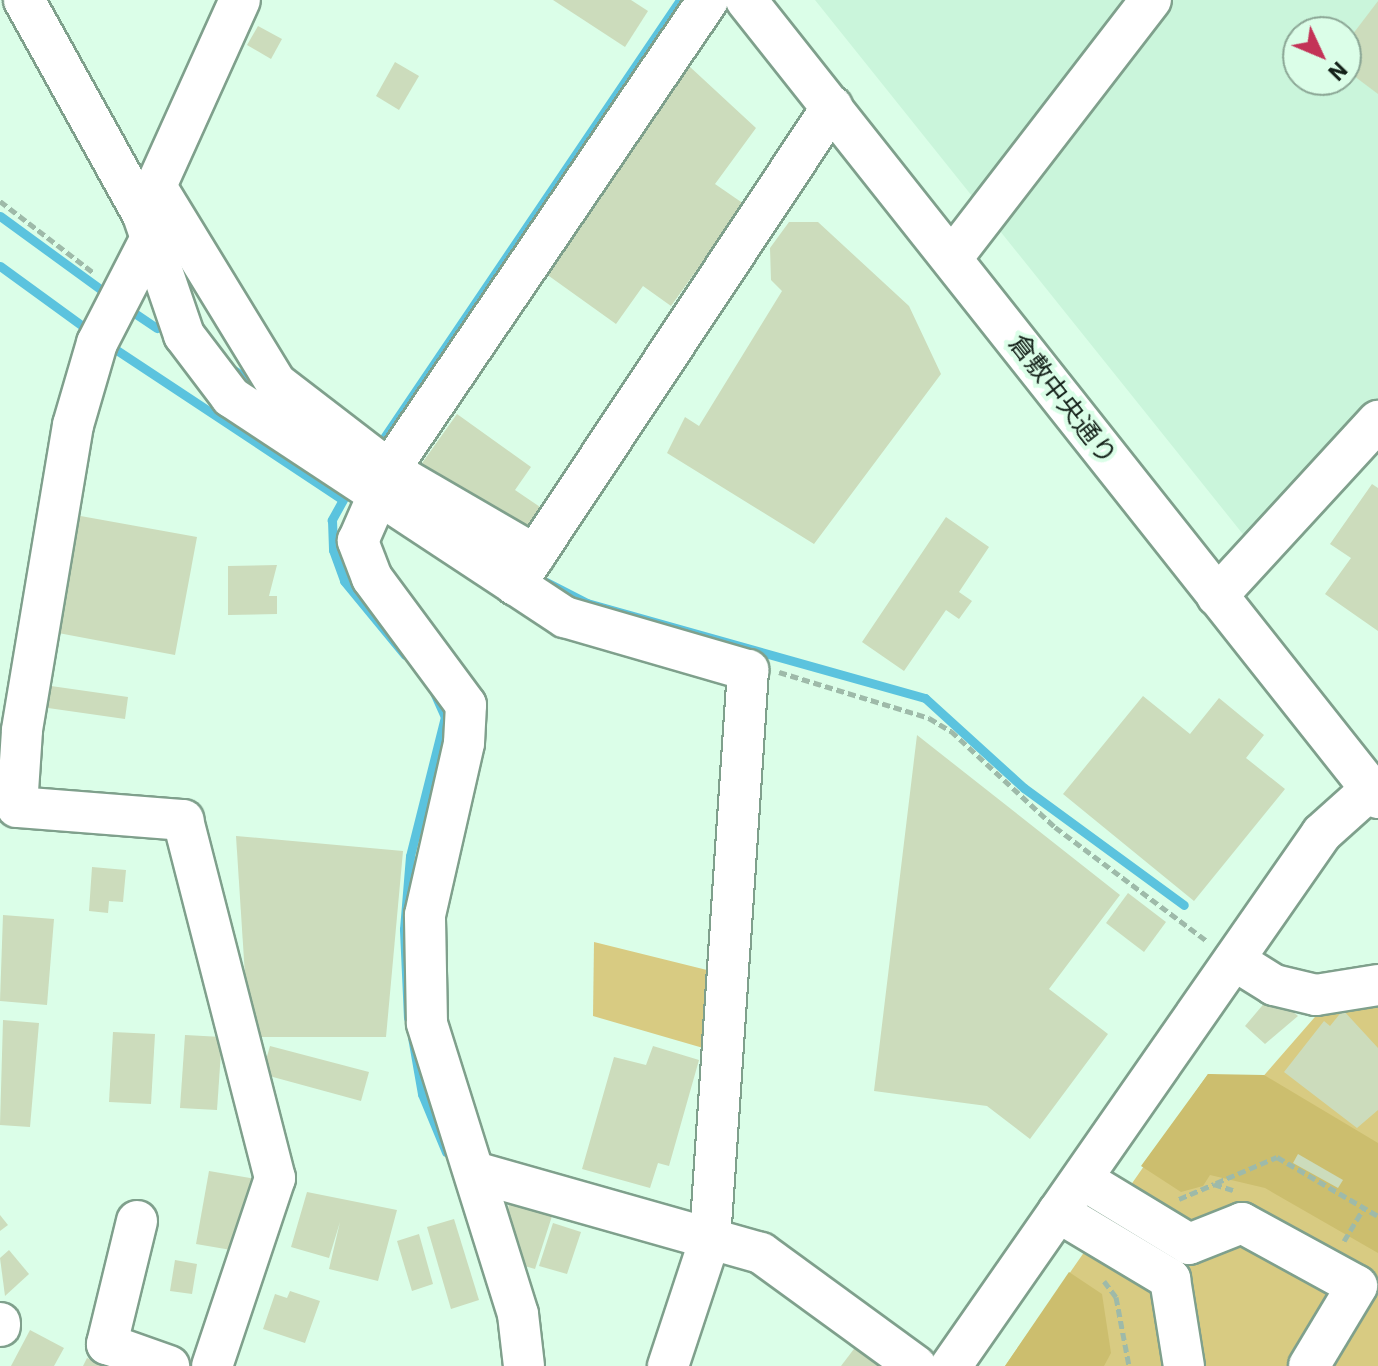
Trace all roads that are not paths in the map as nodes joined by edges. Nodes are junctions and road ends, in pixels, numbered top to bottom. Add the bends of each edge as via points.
1 (24, 0) edge
2 (240, 0) edge
3 (708, 0) edge
4 (746, 0) edge
5 (1151, 0) edge
6 (832, 107) junction
7 (150, 213) junction
8 (952, 258) junction
9 (1378, 421) edge
10 (350, 459) junction
11 (526, 569) junction
12 (1217, 596) junction
13 (11, 728) edge
14 (1374, 794) edge
15 (1234, 960) junction
16 (1378, 985) edge
17 (478, 1173) junction
18 (1082, 1179) junction
19 (1058, 1212) junction
20 (137, 1221) dead end
21 (710, 1239) junction
22 (1367, 1297) edge
23 (169, 1366) edge
24 (212, 1366) edge
25 (524, 1366) edge
26 (668, 1366) edge
27 (916, 1366) edge
28 (951, 1366) edge
29 (1184, 1366) edge
30 (1309, 1366) edge

1 - 7 street
2 - 7 street
3 - 10 street
4 - 6 street, 倉敷中央通り
5 - 8 street
6 - 8 street, 倉敷中央通り
6 - 11 street
7 - 10 street via 257,359
7 - 10 street via 184,335 215,382
7 - 13 street via 73,425
8 - 12 street, 倉敷中央通り
9 - 12 street
10 - 11 street
10 - 17 street via 358,541 372,578 466,705 464,743 425,915 427,1023
11 - 21 street via 565,617 748,670
12 - 14 street, 倉敷中央通り
13 - 24 street via 17,807 183,820 275,1178
14 - 15 street via 1322,833
15 - 16 street via 1274,985 1316,995
15 - 18 street
17 - 21 street
17 - 25 street via 518,1314
18 - 19 street
18 - 22 street via 1189,1244 1242,1223
19 - 28 street
19 - 29 street via 1170,1279
20 - 23 street via 107,1344
21 - 26 street
21 - 27 street via 761,1253
22 - 30 street

